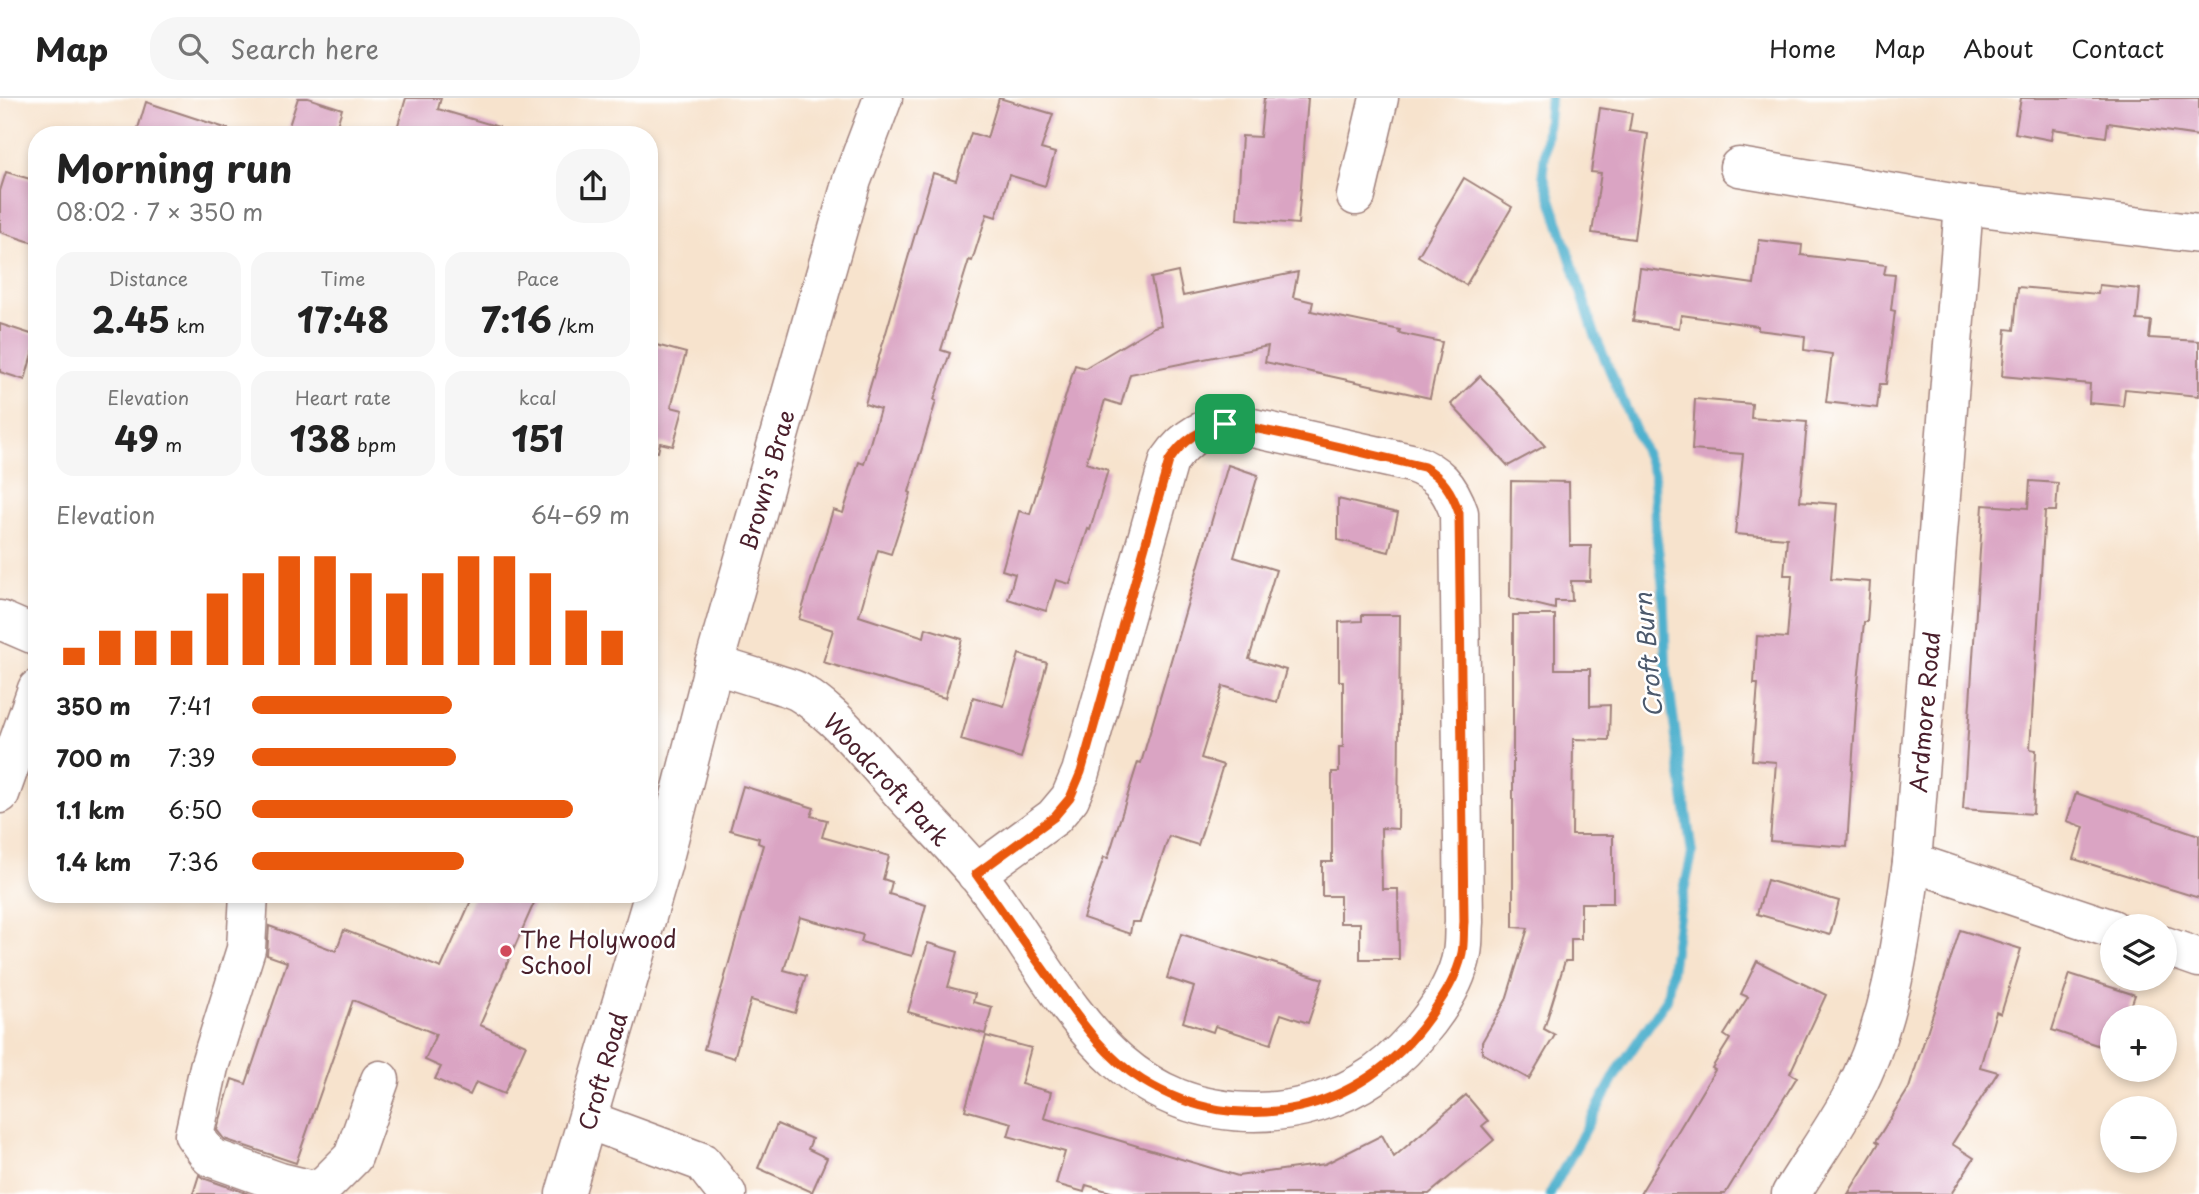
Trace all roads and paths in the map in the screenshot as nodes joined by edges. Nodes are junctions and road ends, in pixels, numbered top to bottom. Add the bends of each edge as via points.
1 (883, 98) edge
2 (1379, 98) edge
3 (1739, 167) dead end
4 (1356, 196) dead end
5 (1964, 205) junction
6 (2199, 234) edge
7 (0, 620) edge
8 (28, 632) edge
9 (714, 664) junction
10 (28, 686) edge
11 (0, 704) edge
12 (28, 715) edge
13 (0, 794) edge
14 (658, 857) edge
15 (1912, 862) junction
16 (976, 874) junction
17 (249, 903) edge
18 (646, 903) edge
19 (2100, 925) edge
20 (2177, 950) edge
21 (2199, 958) edge
22 (380, 1080) dead end
23 (588, 1120) junction
24 (565, 1194) edge
25 (727, 1194) edge
26 (1791, 1194) edge

1 - 9 street, Brown's Brae via 852,180
2 - 4 street
3 - 5 street
5 - 6 street
5 - 15 street, Ardmore Road
7 - 8 street
9 - 14 street, Brown's Brae
9 - 16 street, Woodcroft Park via 798,691 832,717
10 - 11 street
12 - 13 street
15 - 19 street
15 - 26 street, Ardmore Road via 1890,993 1874,1045 1853,1094
16 - 16 street, Woodcroft Park via 1092,1037 1115,1060 1171,1096 1236,1112 1269,1112 1302,1107 1344,1092 1390,1063 1439,1004 1462,954 1459,513 1445,484 1436,474 1411,463 1239,425 1211,427 1186,440 1169,461 1070,798 1054,817
17 - 22 street via 246,949 209,1068 194,1135 210,1157 313,1191 353,1157
18 - 23 street, Croft Road
20 - 21 street
23 - 24 street, Croft Road
23 - 25 street via 702,1162

